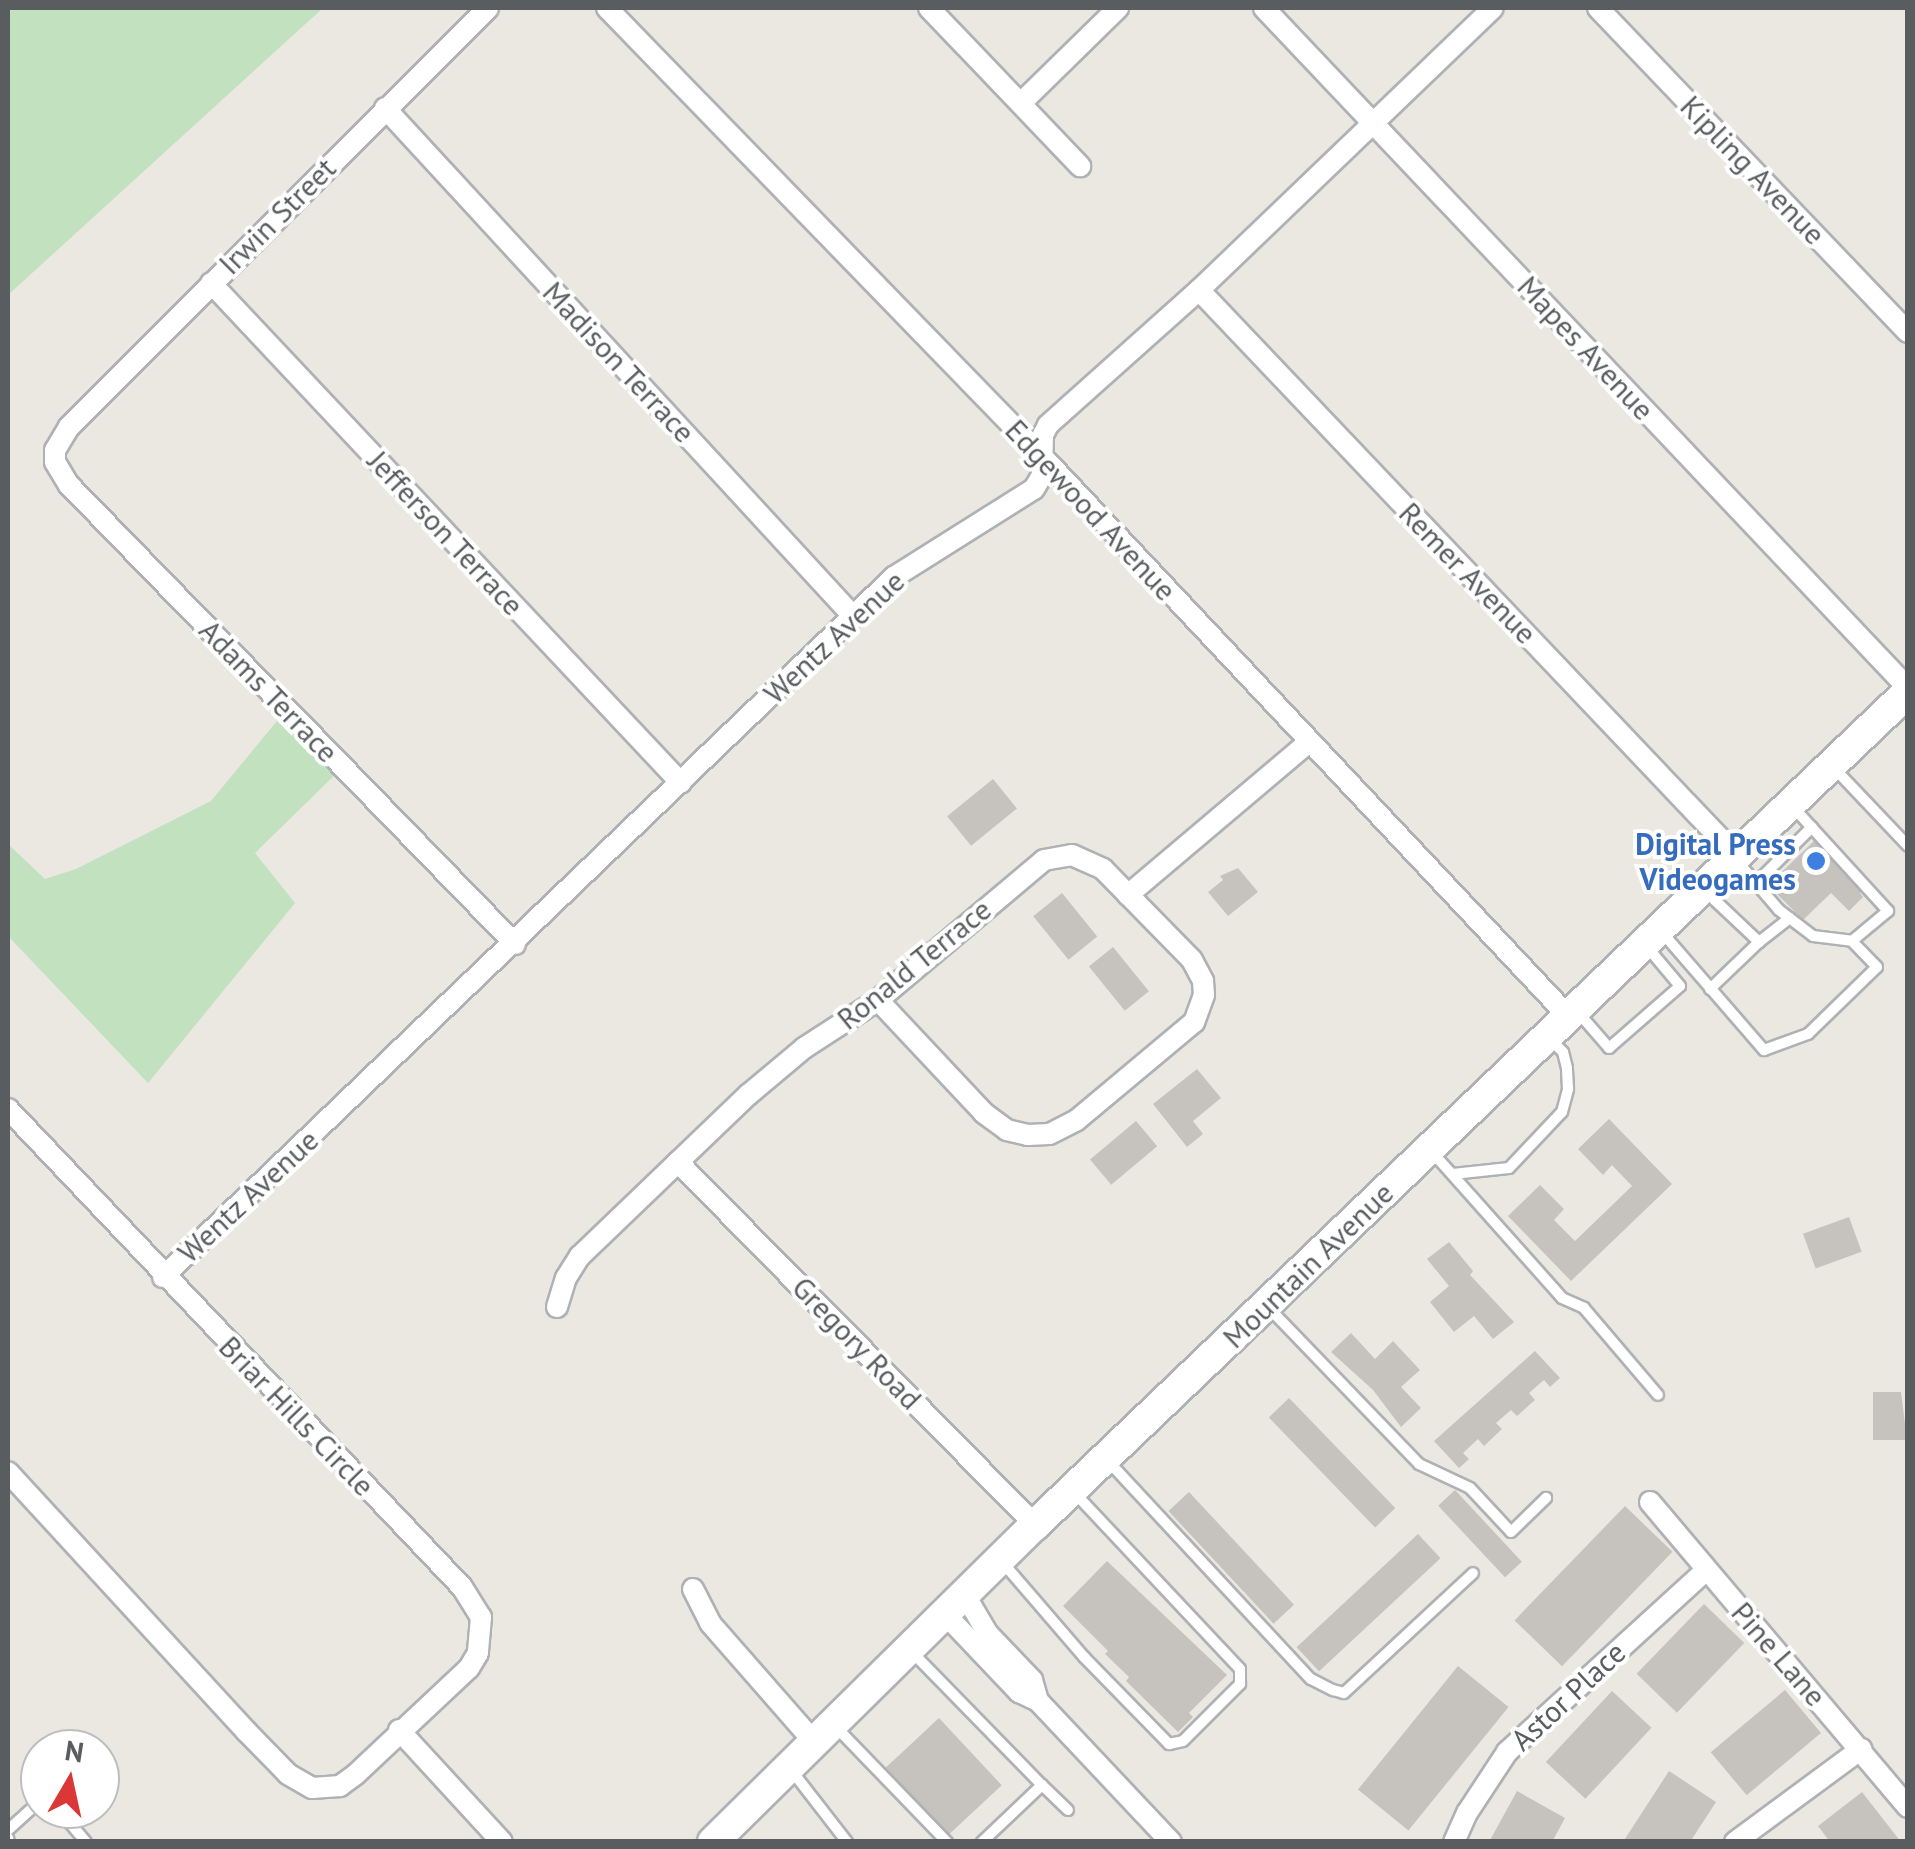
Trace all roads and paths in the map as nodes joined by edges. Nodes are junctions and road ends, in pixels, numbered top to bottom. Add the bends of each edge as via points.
1 (488, 8) edge
2 (607, 8) edge
3 (930, 8) edge
4 (1118, 8) edge
5 (1264, 8) edge
6 (1492, 8) edge
7 (1598, 8) edge
8 (1021, 103) junction
9 (385, 108) junction
10 (1373, 123) junction
11 (1080, 166) dead end
12 (211, 283) junction
13 (1199, 290) junction
14 (1908, 332) edge
15 (69, 427) joint
16 (1041, 454) junction
17 (853, 616) junction
18 (1901, 701) edge
19 (1308, 743) junction
20 (1831, 765) junction
21 (680, 782) junction
22 (1790, 804) junction
23 (1812, 828) junction
24 (1908, 846) edge
25 (1735, 856) junction
26 (1756, 883) junction
27 (1703, 889) junction
28 (1128, 895) junction
29 (1790, 918) junction
30 (1652, 937) junction
31 (1852, 941) junction
32 (1758, 942) junction
33 (515, 944) junction
34 (1710, 989) junction
35 (878, 1000) junction
36 (1565, 1021) junction
37 (8, 1110) edge
38 (1428, 1149) junction
39 (678, 1162) junction
40 (1453, 1174) junction
41 (163, 1277) junction
42 (1266, 1305) junction
43 (557, 1307) dead end
44 (1658, 1395) dead end
45 (1105, 1458) junction
46 (8, 1472) edge
47 (1072, 1490) junction
48 (1546, 1498) dead end
49 (1650, 1502) dead end
50 (1035, 1525) junction
51 (1000, 1559) junction
52 (1706, 1570) junction
53 (1473, 1572) dead end
54 (692, 1590) dead end
55 (955, 1604) junction
56 (909, 1650) junction
57 (399, 1730) junction
58 (825, 1734) junction
59 (1861, 1749) junction
60 (790, 1768) junction
61 (1042, 1785) junction
62 (1908, 1807) edge
63 (1068, 1810) dead end
64 (502, 1842) edge
65 (713, 1842) edge
66 (847, 1842) edge
67 (947, 1842) edge
68 (982, 1842) edge
69 (1170, 1842) edge
70 (1454, 1842) edge
71 (1735, 1842) edge

1 - 9 street, Irwin Street
2 - 16 street, Edgewood Avenue
3 - 8 street
4 - 8 street
5 - 10 street, Mapes Avenue
6 - 10 street, Wentz Avenue
7 - 14 street, Kipling Avenue
8 - 11 street
9 - 12 street, Irwin Street
9 - 17 street, Madison Terrace
10 - 13 street, Wentz Avenue
10 - 18 street, Mapes Avenue
12 - 15 street, Irwin Street
12 - 21 street, Jefferson Terrace
13 - 16 street, Wentz Avenue via 1048,425
13 - 25 street, Remer Avenue
15 - 33 street, Adams Terrace via 56,450 61,476
16 - 17 street, Wentz Avenue via 1042,475 1034,488 907,568
16 - 19 street, Edgewood Avenue
17 - 21 street, Wentz Avenue
18 - 20 street, Mountain Avenue
19 - 28 street
19 - 36 street, Edgewood Avenue
20 - 22 street, Mountain Avenue
20 - 24 lane
21 - 33 street, Wentz Avenue
22 - 23 lane
22 - 25 street, Mountain Avenue
23 - 26 lane
23 - 31 lane via 1888,910
25 - 26 lane
25 - 27 street, Mountain Avenue
26 - 29 lane
27 - 30 street, Mountain Avenue
27 - 32 lane
28 - 35 street, Ronald Terrace via 1088,860 1044,860
28 - 35 street via 1197,968 1201,1010 1068,1126 1028,1135 995,1123
29 - 31 lane via 1813,936
29 - 32 lane
30 - 34 lane
30 - 36 street, Mountain Avenue
30 - 36 lane via 1680,986 1609,1048
31 - 34 lane via 1877,967 1808,1034 1764,1050
32 - 34 lane
33 - 41 street, Wentz Avenue
35 - 39 street, Ronald Terrace via 804,1048
36 - 38 street, Mountain Avenue
36 - 40 lane via 1568,1089 1562,1112 1509,1168
37 - 41 street, Briar Hills Circle
38 - 40 lane
38 - 42 street, Mountain Avenue
39 - 43 street, Ronald Terrace via 580,1256
39 - 50 street, Gregory Road
40 - 44 lane
41 - 57 street, Briar Hills Circle via 474,1601 482,1635 469,1668
42 - 45 street, Mountain Avenue
42 - 48 lane via 1419,1464 1470,1488 1511,1532
45 - 47 street, Mountain Avenue
45 - 53 lane via 1311,1679 1333,1690 1344,1693
46 - 57 street, Briar Hills Circle via 298,1783 340,1786
47 - 50 street, Mountain Avenue
47 - 51 lane via 1240,1670 1240,1684 1183,1741 1170,1744 1151,1730
49 - 52 street, Pine Lane
50 - 51 street, Mountain Avenue
51 - 55 street, Mountain Avenue
52 - 59 street, Pine Lane
52 - 70 street, Astor Place via 1507,1752
54 - 58 street via 710,1623
55 - 56 street, Mountain Avenue
55 - 69 street via 1032,1680 1038,1701
56 - 58 street, Mountain Avenue
56 - 61 lane
57 - 64 street
58 - 60 street, Mountain Avenue
58 - 67 lane
59 - 62 street, Pine Lane
59 - 71 street
60 - 65 street, Mountain Avenue
60 - 66 lane
61 - 63 lane
61 - 68 lane

